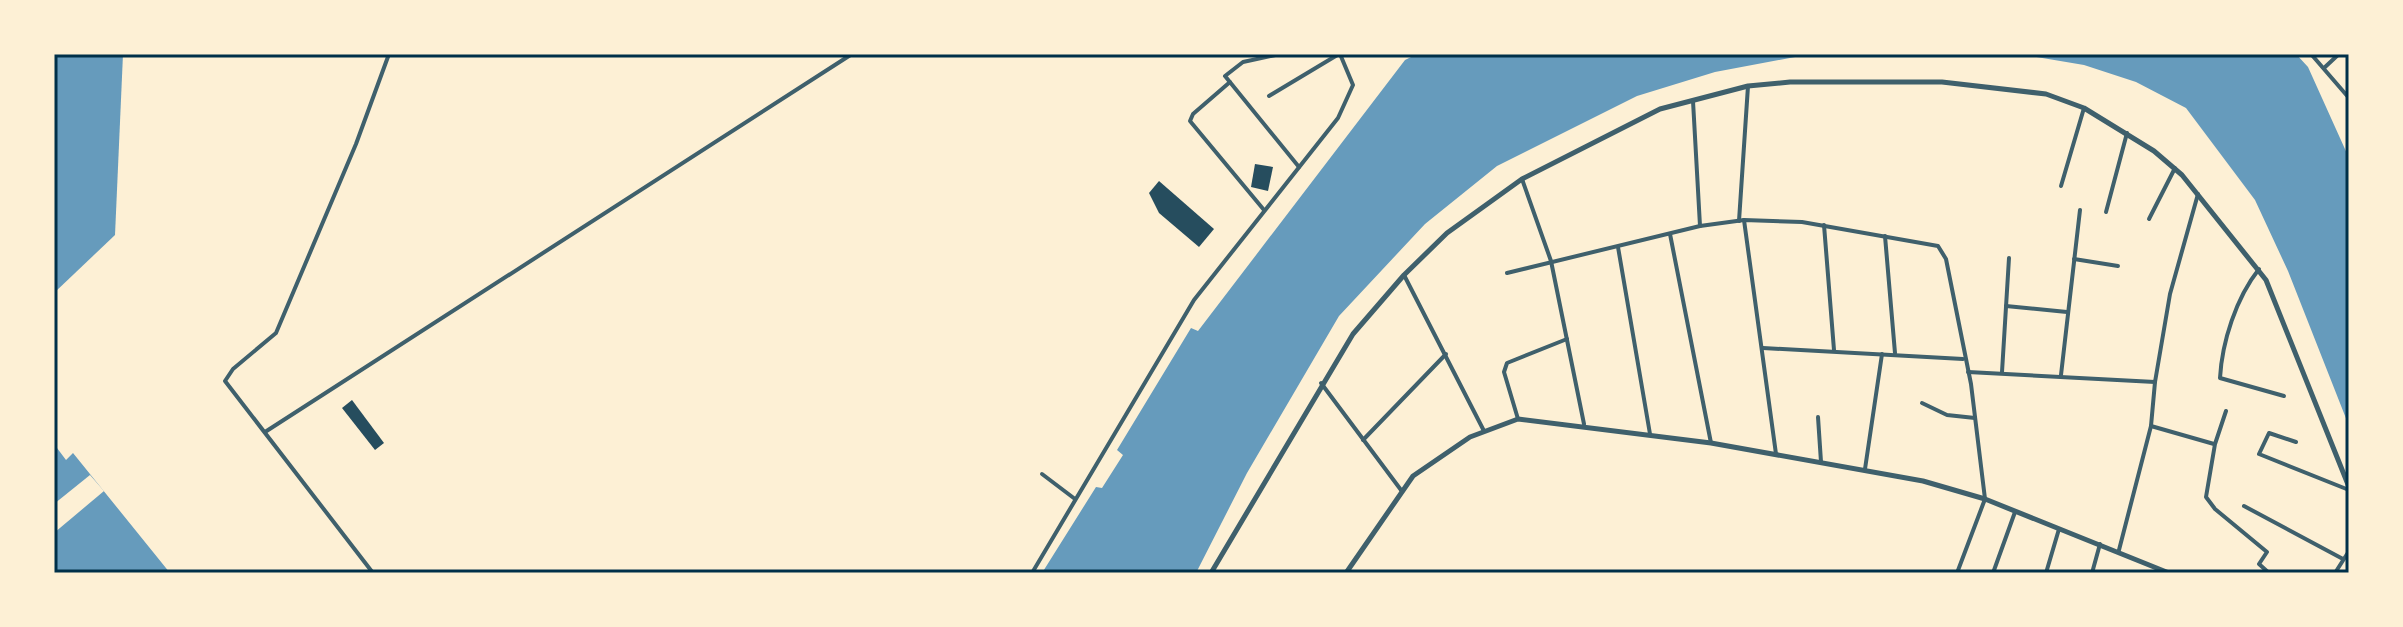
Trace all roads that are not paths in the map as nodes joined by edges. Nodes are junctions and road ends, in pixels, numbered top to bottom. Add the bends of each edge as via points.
1 (389, 54) edge
2 (852, 54) edge
3 (1280, 54) edge
4 (1339, 54) edge
5 (2311, 54) edge
6 (2339, 54) edge
7 (2324, 68) junction
8 (1230, 82) junction
9 (1748, 86) junction
10 (1269, 96) dead end
11 (2349, 98) edge
12 (1693, 101) junction
13 (2084, 108) junction
14 (2127, 132) junction
15 (1299, 167) junction
16 (2175, 168) junction
17 (1522, 179) junction
18 (2061, 186) dead end
19 (2198, 194) junction
20 (1264, 210) junction
21 (2080, 210) dead end
22 (2106, 212) dead end
23 (2149, 219) dead end
24 (1742, 221) junction
25 (1824, 225) junction
26 (1700, 226) junction
27 (1670, 234) junction
28 (1885, 236) junction
29 (1618, 247) junction
30 (2009, 258) dead end
31 (2074, 259) junction
32 (1551, 261) junction
33 (2118, 266) dead end
34 (2259, 269) junction
35 (1507, 273) dead end
36 (1404, 275) junction
37 (2006, 306) junction
38 (2067, 312) junction
39 (1567, 339) junction
40 (1763, 348) junction
41 (1834, 350) junction
42 (1895, 353) junction
43 (1446, 354) junction
44 (1882, 354) junction
45 (1963, 359) junction
46 (1968, 372) junction
47 (2002, 372) junction
48 (2061, 375) junction
49 (2155, 382) junction
50 (1321, 383) junction
51 (2284, 396) dead end
52 (1922, 403) dead end
53 (2226, 411) dead end
54 (1818, 417) dead end
55 (1975, 418) junction
56 (1518, 419) junction
57 (1584, 424) junction
58 (2151, 426) junction
59 (1484, 431) junction
60 (265, 432) junction
61 (1650, 434) junction
62 (1363, 440) junction
63 (2296, 442) dead end
64 (1711, 443) junction
65 (2215, 444) junction
66 (1776, 454) junction
67 (1821, 462) junction
68 (1865, 469) junction
69 (1042, 474) dead end
70 (2349, 488) edge
71 (1401, 490) junction
72 (1075, 499) junction
73 (1985, 499) junction
74 (2244, 506) dead end
75 (2015, 512) junction
76 (2059, 527) junction
77 (2101, 543) junction
78 (2119, 550) junction
79 (2349, 551) edge
80 (2343, 559) junction
81 (373, 573) edge
82 (1032, 573) edge
83 (1211, 573) edge
84 (1346, 573) edge
85 (1957, 573) edge
86 (1993, 573) edge
87 (2046, 573) edge
88 (2092, 573) edge
89 (2169, 573) edge
90 (2269, 573) edge
91 (2335, 573) edge

1 - 60 street via 276,333 225,381
2 - 60 street
3 - 8 street via 1243,62 1225,76
4 - 10 street
4 - 15 street via 1352,77 1352,90 1338,118
5 - 7 street
6 - 7 street
7 - 11 street
8 - 15 street
8 - 20 street via 1190,121
9 - 12 street
9 - 13 street via 1942,82 2046,94
9 - 24 street
12 - 17 street via 1633,120
12 - 26 street
13 - 14 street
13 - 18 street
14 - 16 street
14 - 22 street
15 - 20 street
16 - 19 street
16 - 23 street
17 - 32 street
17 - 36 street via 1472,213
19 - 34 street
19 - 49 street via 2170,294
20 - 72 street via 1194,300
21 - 31 street
24 - 25 street
24 - 26 street
24 - 40 street
25 - 28 street
25 - 41 street
26 - 27 street
27 - 29 street
27 - 64 street
28 - 42 street
28 - 45 street via 1943,250
29 - 32 street
29 - 61 street
30 - 37 street
31 - 33 street
31 - 38 street
32 - 35 street
32 - 39 street
34 - 51 street via 2247,283 2234,317 2220,378
34 - 70 street via 2275,297
36 - 43 street
36 - 50 street via 1366,316
37 - 38 street
37 - 47 street
38 - 48 street
39 - 56 street via 1505,366
39 - 57 street
40 - 41 street
40 - 66 street
41 - 44 street
42 - 44 street
42 - 45 street
43 - 59 street
43 - 62 street
44 - 68 street
45 - 46 street
46 - 47 street
46 - 55 street
47 - 48 street
48 - 49 street
49 - 58 street
50 - 62 street
50 - 83 street
52 - 55 street via 1947,415
53 - 65 street
54 - 67 street
55 - 73 street
56 - 57 street
56 - 59 street
57 - 61 street
58 - 65 street
58 - 78 street
59 - 71 street via 1418,472
60 - 81 street
61 - 64 street
62 - 71 street
63 - 70 street via 2269,433 2259,454
64 - 66 street
65 - 90 street via 2206,497 2267,552 2259,564
66 - 67 street
67 - 68 street
68 - 73 street
69 - 72 street
71 - 84 street
72 - 82 street
73 - 75 street
73 - 85 street
74 - 80 street
75 - 76 street
75 - 86 street
76 - 77 street
76 - 87 street
77 - 78 street
77 - 88 street
78 - 89 street
79 - 80 street
80 - 91 street

